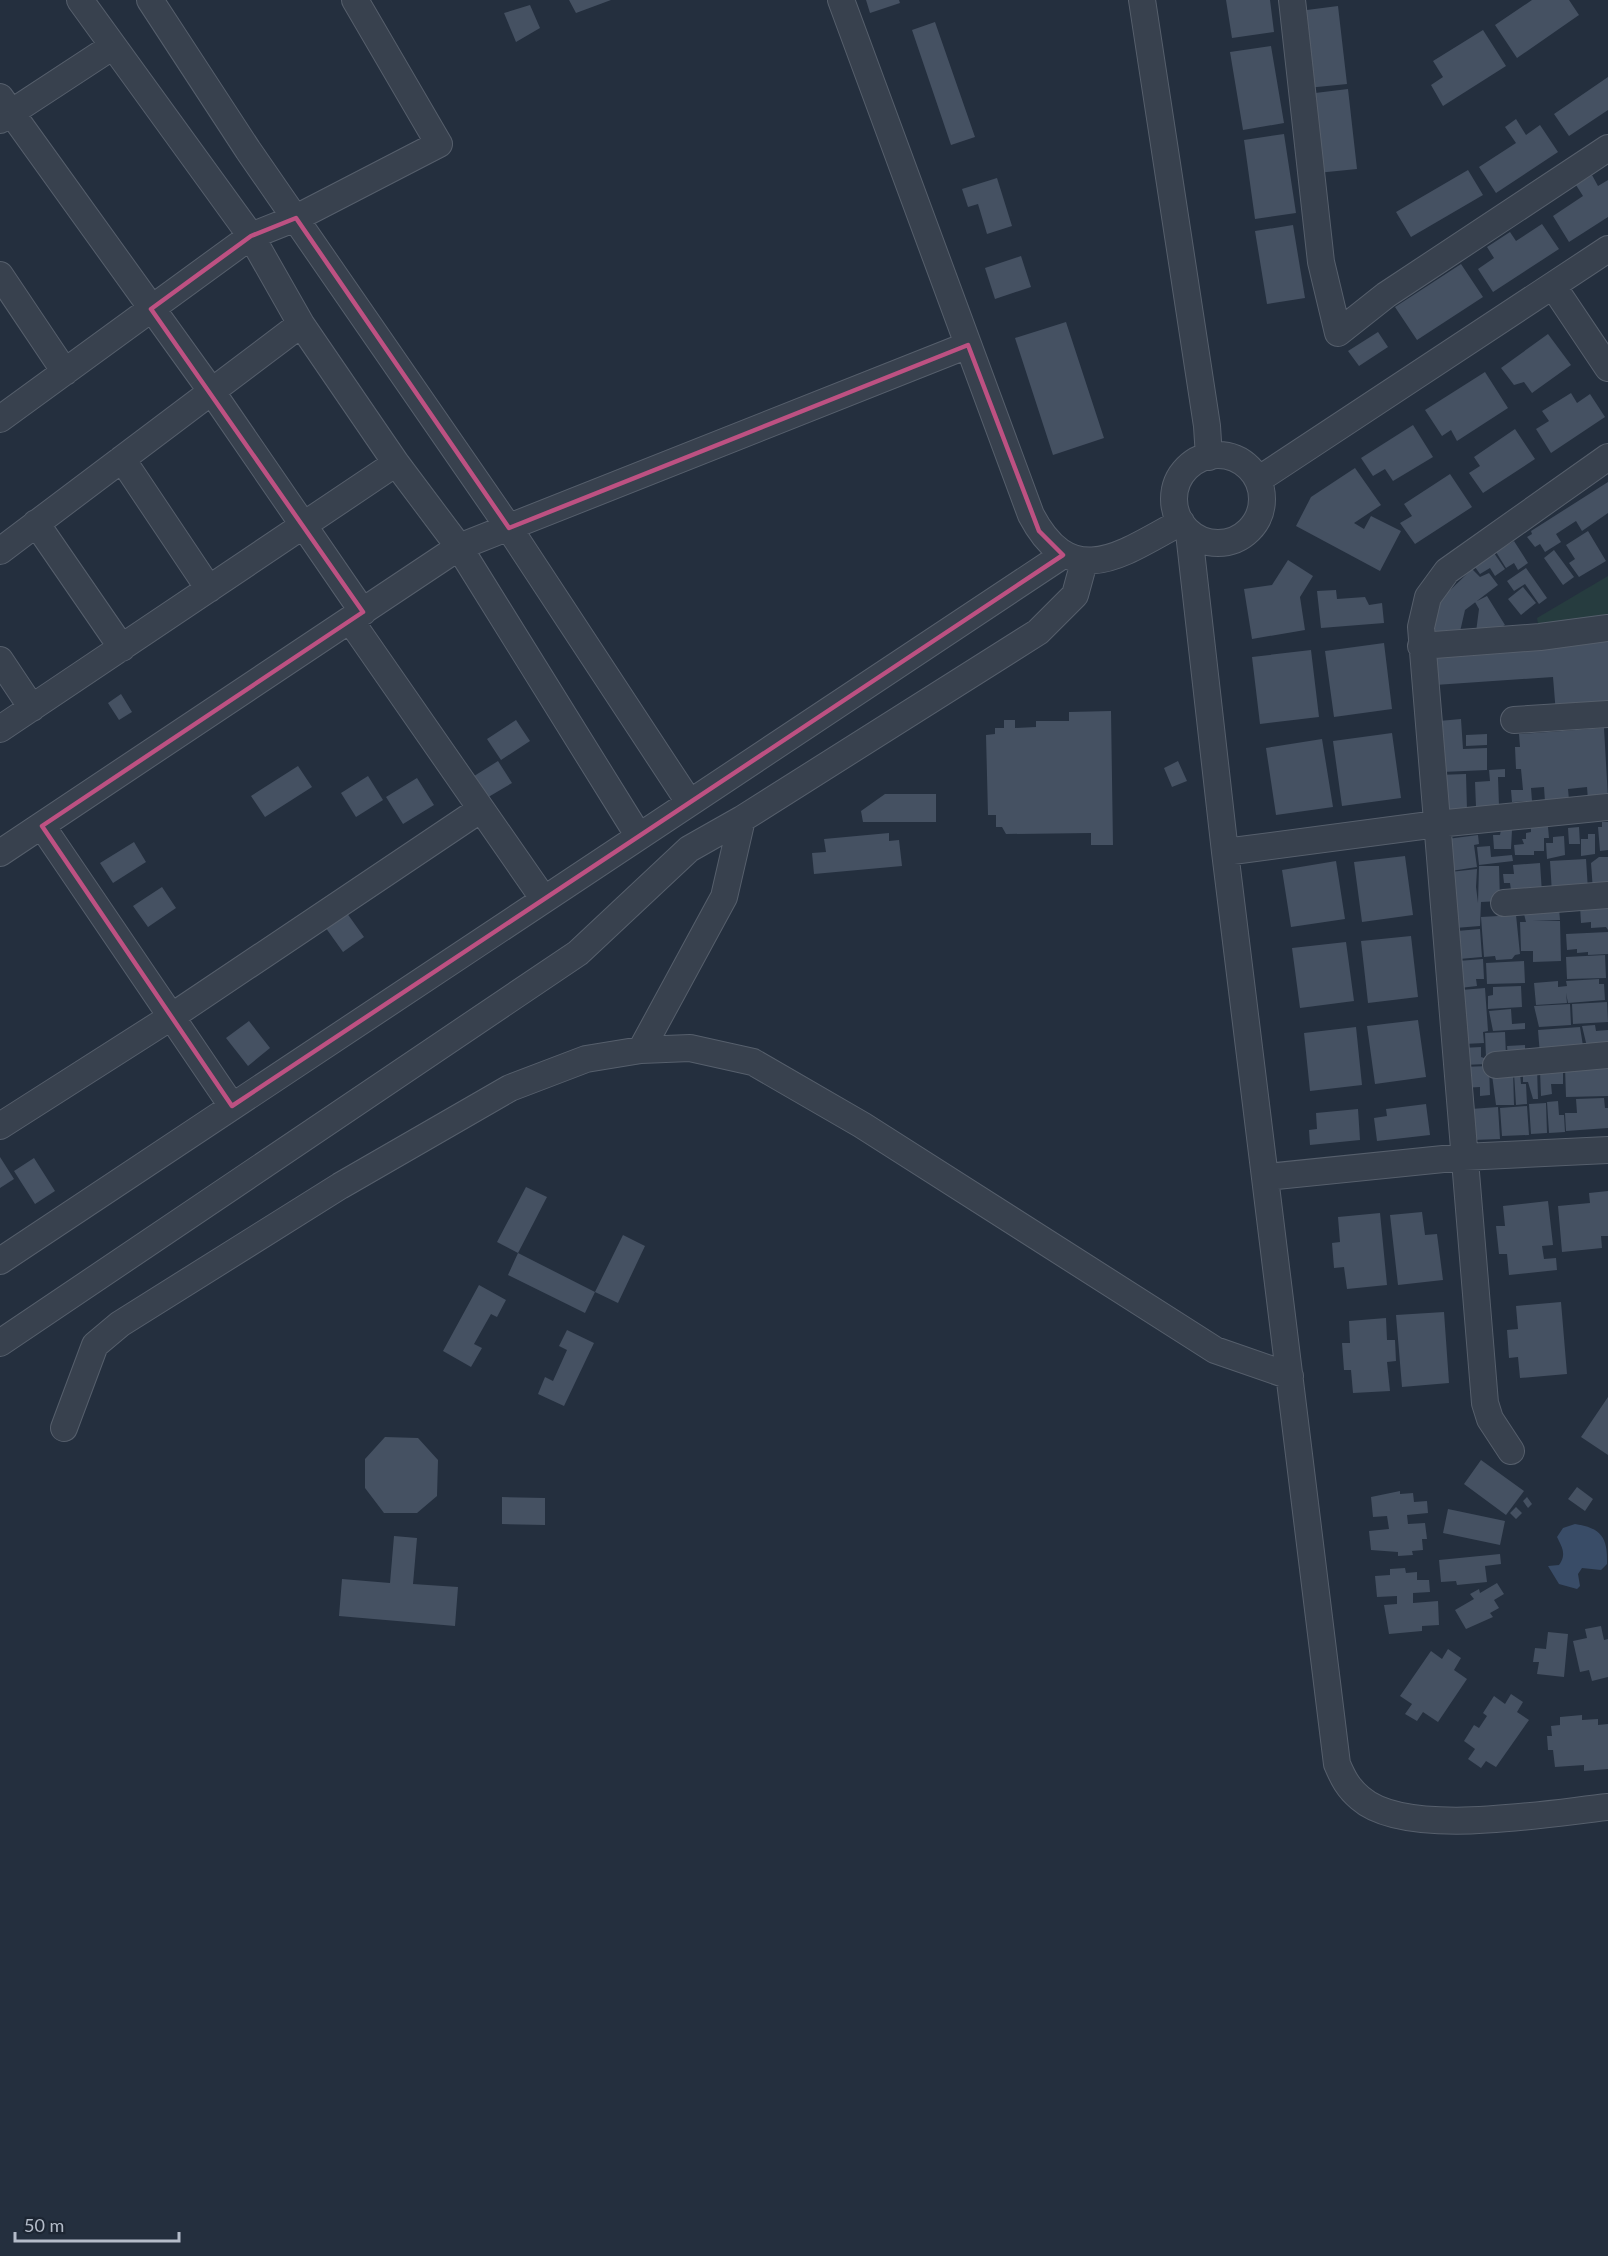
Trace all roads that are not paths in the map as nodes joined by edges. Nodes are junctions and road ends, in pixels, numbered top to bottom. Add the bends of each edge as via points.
1 (80, 0) edge
2 (150, 0) edge
3 (355, 0) edge
4 (841, 0) edge
5 (1142, 0) edge
6 (1292, 0) edge
7 (113, 45) junction
8 (4, 110) edge
9 (1608, 148) edge
10 (296, 218) junction
11 (251, 236) junction
12 (1608, 249) edge
13 (0, 275) edge
14 (1552, 286) junction
15 (151, 309) junction
16 (301, 324) junction
17 (968, 345) junction
18 (1608, 368) edge
19 (65, 372) junction
20 (212, 392) junction
21 (0, 419) edge
22 (1209, 457) junction
23 (1608, 457) edge
24 (122, 459) junction
25 (396, 463) junction
26 (1258, 480) junction
27 (36, 524) junction
28 (302, 527) junction
29 (1185, 527) junction
30 (509, 528) junction
31 (459, 547) junction
32 (0, 551) edge
33 (1074, 558) junction
34 (209, 589) junction
35 (356, 616) junction
36 (1608, 628) edge
37 (1421, 646) junction
38 (122, 648) junction
39 (0, 660) edge
40 (32, 708) junction
41 (1608, 714) edge
42 (1514, 720) dead end
43 (0, 729) edge
44 (689, 802) junction
45 (1608, 807) edge
46 (481, 809) junction
47 (742, 819) junction
48 (1437, 824) junction
49 (42, 826) junction
50 (638, 835) junction
51 (1226, 852) junction
52 (0, 854) edge
53 (1608, 895) edge
54 (543, 898) junction
55 (1504, 903) dead end
56 (171, 1017) junction
57 (641, 1050) junction
58 (1608, 1055) edge
59 (1497, 1065) dead end
60 (232, 1106) junction
61 (0, 1125) edge
62 (1608, 1150) edge
63 (1463, 1157) junction
64 (1267, 1177) junction
65 (0, 1261) edge
66 (0, 1343) edge
67 (1290, 1376) junction
68 (64, 1428) dead end
69 (1511, 1451) dead end
70 (1608, 1807) edge

1 - 7 street
2 - 10 street
3 - 10 street via 439,144
4 - 17 street
5 - 22 street
6 - 9 street via 1321,261 1338,333 1386,295
7 - 8 street
7 - 11 street
8 - 15 street
10 - 11 street
10 - 30 street
11 - 15 street
11 - 16 street
12 - 14 street
13 - 19 street
14 - 18 street
14 - 26 street
15 - 19 street
15 - 20 street
16 - 20 street
16 - 25 street
17 - 30 street
17 - 33 street via 1031,515 1039,531
19 - 21 street
20 - 24 street
20 - 28 street
22 - 26 street via 1220,455 1243,463
22 - 29 street via 1180,477 1174,500
23 - 37 street via 1447,570 1428,597
24 - 27 street
24 - 34 street
25 - 28 street
25 - 31 street
26 - 29 street via 1262,492 1260,516 1245,534 1235,540 1211,543
27 - 32 street
27 - 38 street
28 - 34 street
28 - 35 street
29 - 33 street via 1129,550
29 - 51 street
30 - 31 street
30 - 44 street
31 - 35 street
31 - 50 street
33 - 44 street
33 - 47 street via 1076,595 1038,632
34 - 38 street
35 - 46 street
35 - 49 street
36 - 37 street
37 - 48 street
38 - 40 street
39 - 40 street
40 - 43 street
41 - 42 street
44 - 50 street
45 - 48 street
46 - 54 street
46 - 56 street
47 - 57 street via 724,897
47 - 66 street via 689,849 578,953
48 - 51 street
48 - 63 street
49 - 52 street
49 - 56 street
50 - 54 street
51 - 64 street
53 - 55 street
54 - 60 street
56 - 60 street
56 - 61 street
57 - 67 street via 690,1048 753,1062 862,1125 1215,1350
57 - 68 street via 586,1059 510,1088 340,1186 120,1324 95,1345
58 - 59 street
60 - 65 street
62 - 63 street
63 - 64 street
63 - 69 street via 1485,1403 1490,1419
64 - 67 street
67 - 70 street via 1337,1764 1347,1785 1361,1800 1378,1809 1404,1818 1445,1822

